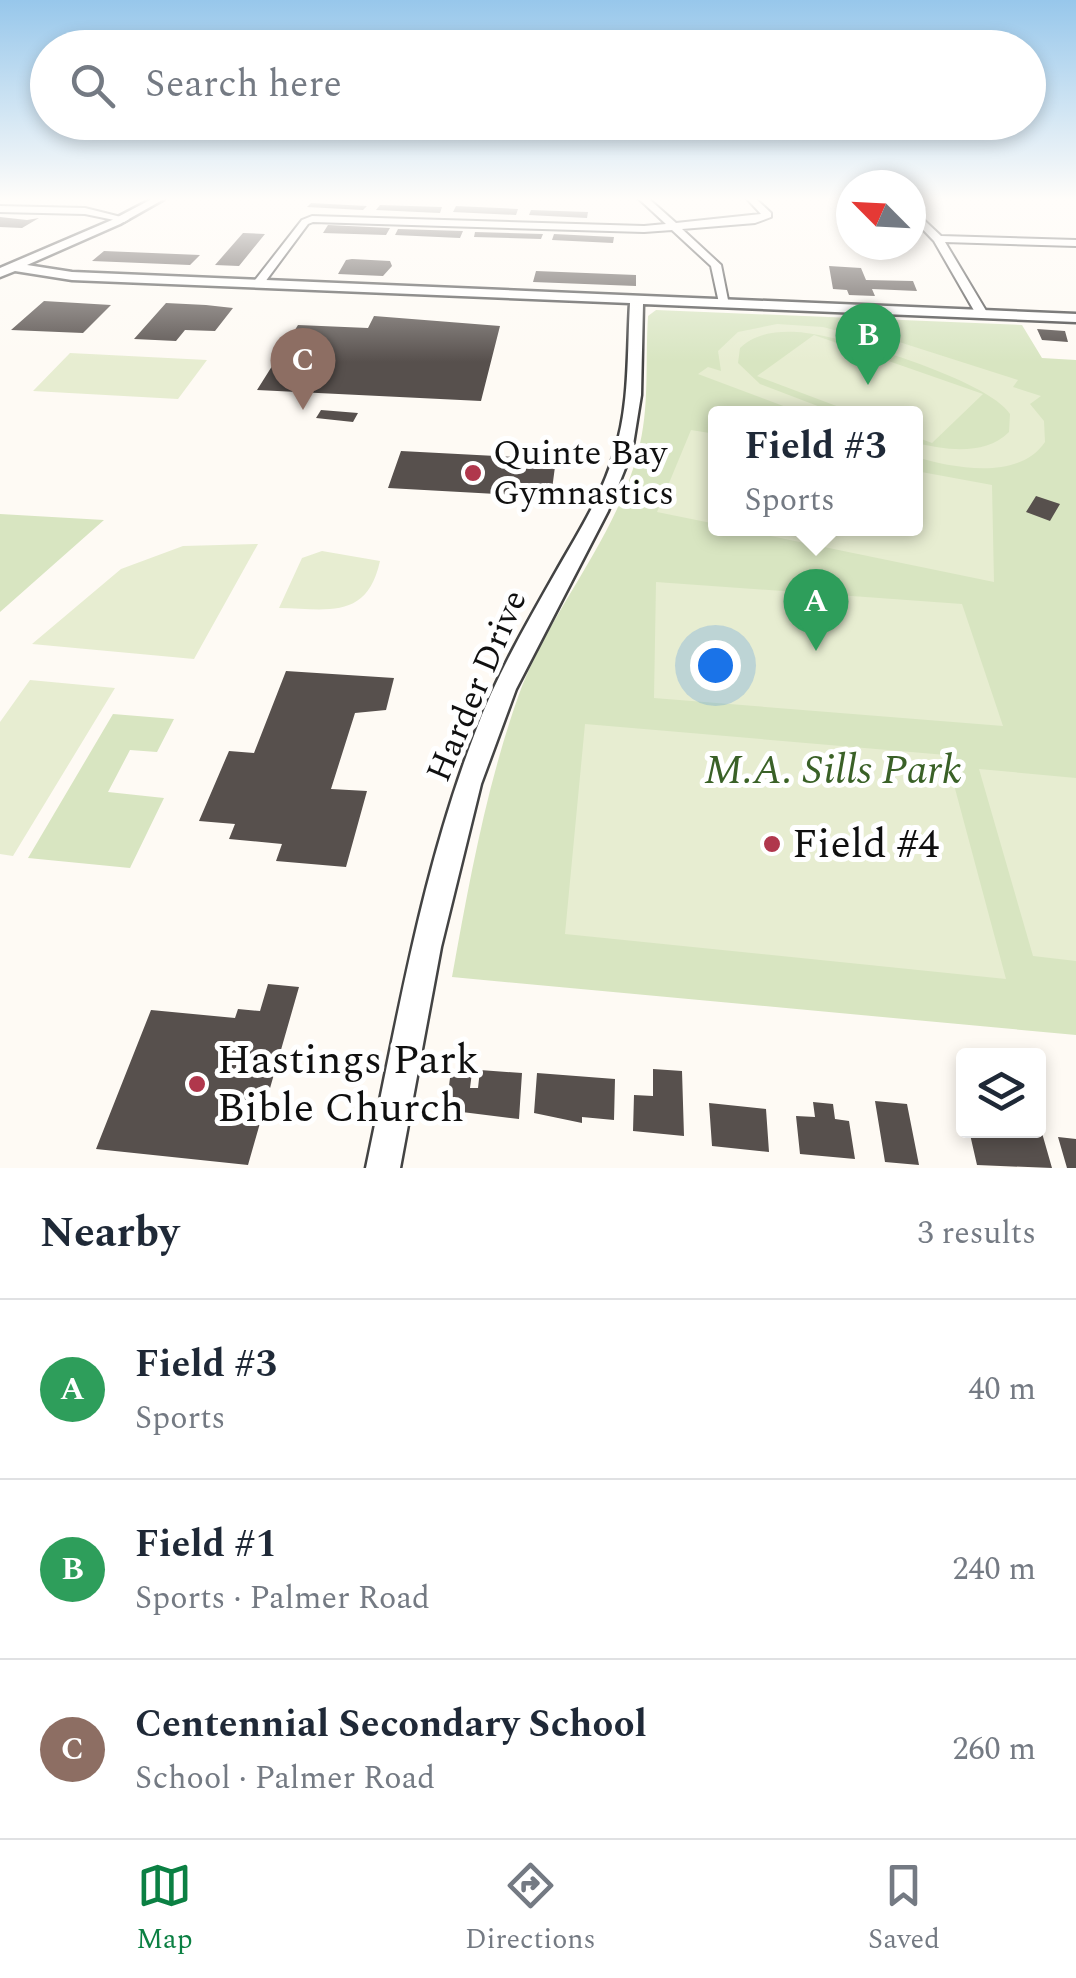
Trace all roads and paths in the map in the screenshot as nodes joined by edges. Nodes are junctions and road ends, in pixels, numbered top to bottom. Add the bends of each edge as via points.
1 (44, 254) edge
2 (281, 254) edge
3 (703, 254) edge
4 (947, 254) edge
5 (7, 270) edge
6 (258, 284) junction
7 (637, 300) junction
8 (725, 303) junction
9 (982, 314) junction
10 (1076, 318) edge
11 (383, 1168) edge

1 - 5 street
2 - 6 street
3 - 8 street via 716,266
4 - 9 street
5 - 6 street
6 - 7 street
7 - 8 street
7 - 11 street, Harder Drive via 624,451 601,508 516,666 469,785 444,872
8 - 9 street
9 - 10 street

